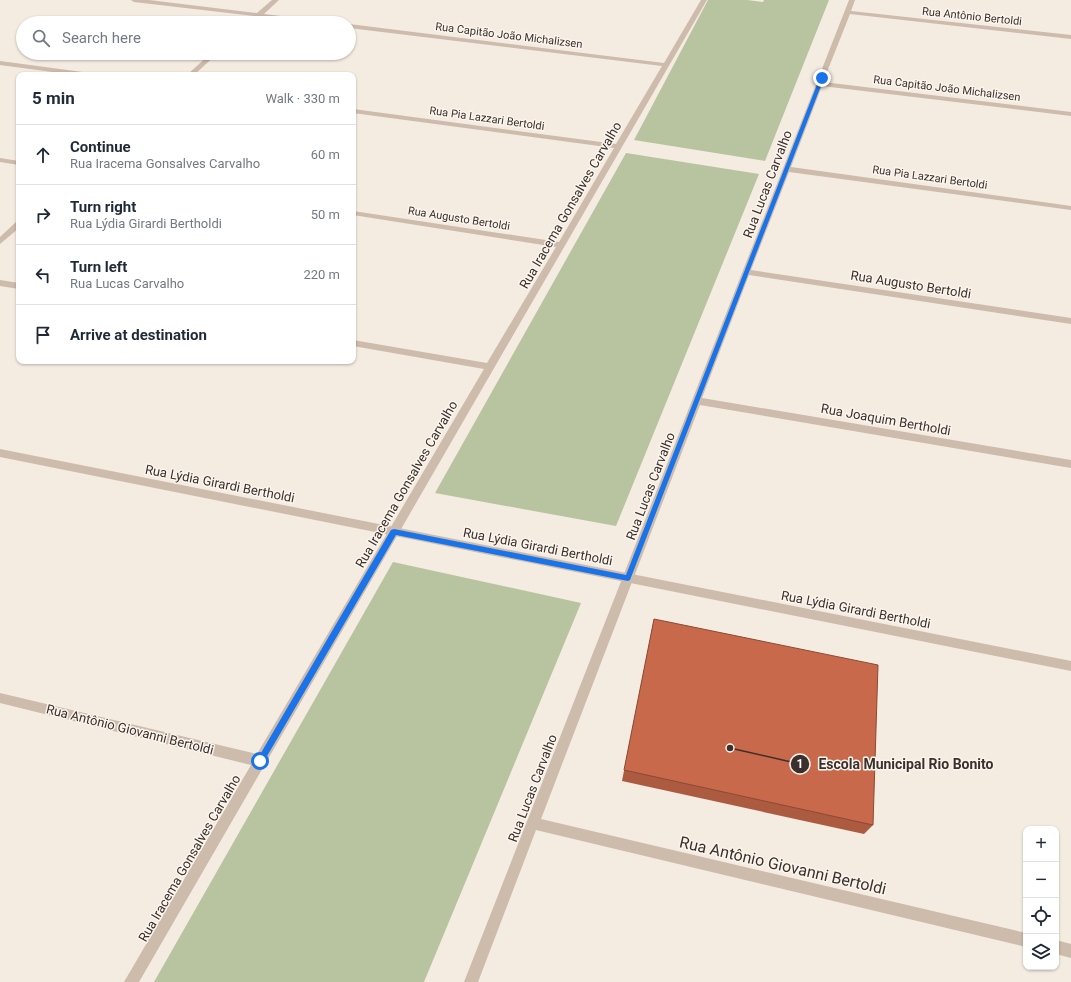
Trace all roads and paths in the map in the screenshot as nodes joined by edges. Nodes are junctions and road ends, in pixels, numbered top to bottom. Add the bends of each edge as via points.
1 (134, 0) edge
2 (276, 0) edge
3 (704, 0) edge
4 (852, 0) edge
5 (847, 12) junction
6 (259, 15) junction
7 (267, 16) edge
8 (356, 27) edge
9 (1071, 37) edge
10 (208, 60) edge
11 (0, 63) edge
12 (666, 65) junction
13 (68, 72) edge
14 (194, 72) edge
15 (820, 84) junction
16 (356, 111) edge
17 (1071, 114) edge
18 (619, 147) junction
19 (0, 160) edge
20 (16, 163) edge
21 (786, 169) junction
22 (1071, 208) edge
23 (356, 213) edge
24 (16, 227) edge
25 (0, 241) edge
26 (561, 245) junction
27 (746, 272) junction
28 (0, 283) edge
29 (16, 286) edge
30 (1071, 321) edge
31 (356, 344) edge
32 (490, 367) junction
33 (697, 401) junction
34 (0, 453) edge
35 (1071, 464) edge
36 (394, 532) junction
37 (628, 578) junction
38 (1071, 666) edge
39 (0, 698) edge
40 (260, 761) junction
41 (533, 823) junction
42 (1023, 939) edge
43 (1059, 948) edge
44 (1071, 951) edge
45 (131, 982) edge
46 (471, 982) edge

1 - 6 street
2 - 6 street
3 - 12 street, Rua Iracema Gonsalves Carvalho
4 - 5 street, Rua Lucas Carvalho
5 - 9 street, Rua Antônio Bertoldi
5 - 15 street, Rua Lucas Carvalho
6 - 7 street
8 - 12 street, Rua Capitão João Michalizsen
10 - 14 street
11 - 13 street
12 - 18 street, Rua Iracema Gonsalves Carvalho
15 - 17 street, Rua Capitão João Michalizsen
15 - 21 street, Rua Lucas Carvalho
16 - 18 street, Rua Pia Lazzari Bertoldi
18 - 26 street, Rua Iracema Gonsalves Carvalho
19 - 20 street
21 - 22 street, Rua Pia Lazzari Bertoldi
21 - 27 street, Rua Lucas Carvalho
23 - 26 street, Rua Augusto Bertoldi
24 - 25 street
26 - 32 street, Rua Iracema Gonsalves Carvalho
27 - 30 street, Rua Augusto Bertoldi
27 - 33 street, Rua Lucas Carvalho
28 - 29 street
31 - 32 street
32 - 36 street, Rua Iracema Gonsalves Carvalho
33 - 35 street, Rua Joaquim Bertholdi
33 - 37 street, Rua Lucas Carvalho
34 - 36 street, Rua Lýdia Girardi Bertholdi
36 - 37 street, Rua Lýdia Girardi Bertholdi
36 - 40 street, Rua Iracema Gonsalves Carvalho
37 - 38 street, Rua Lýdia Girardi Bertholdi
37 - 41 street, Rua Lucas Carvalho
39 - 40 street, Rua Antônio Giovanni Bertoldi
40 - 45 street, Rua Iracema Gonsalves Carvalho
41 - 42 street, Rua Antônio Giovanni Bertoldi
41 - 46 street, Rua Lucas Carvalho
43 - 44 street

